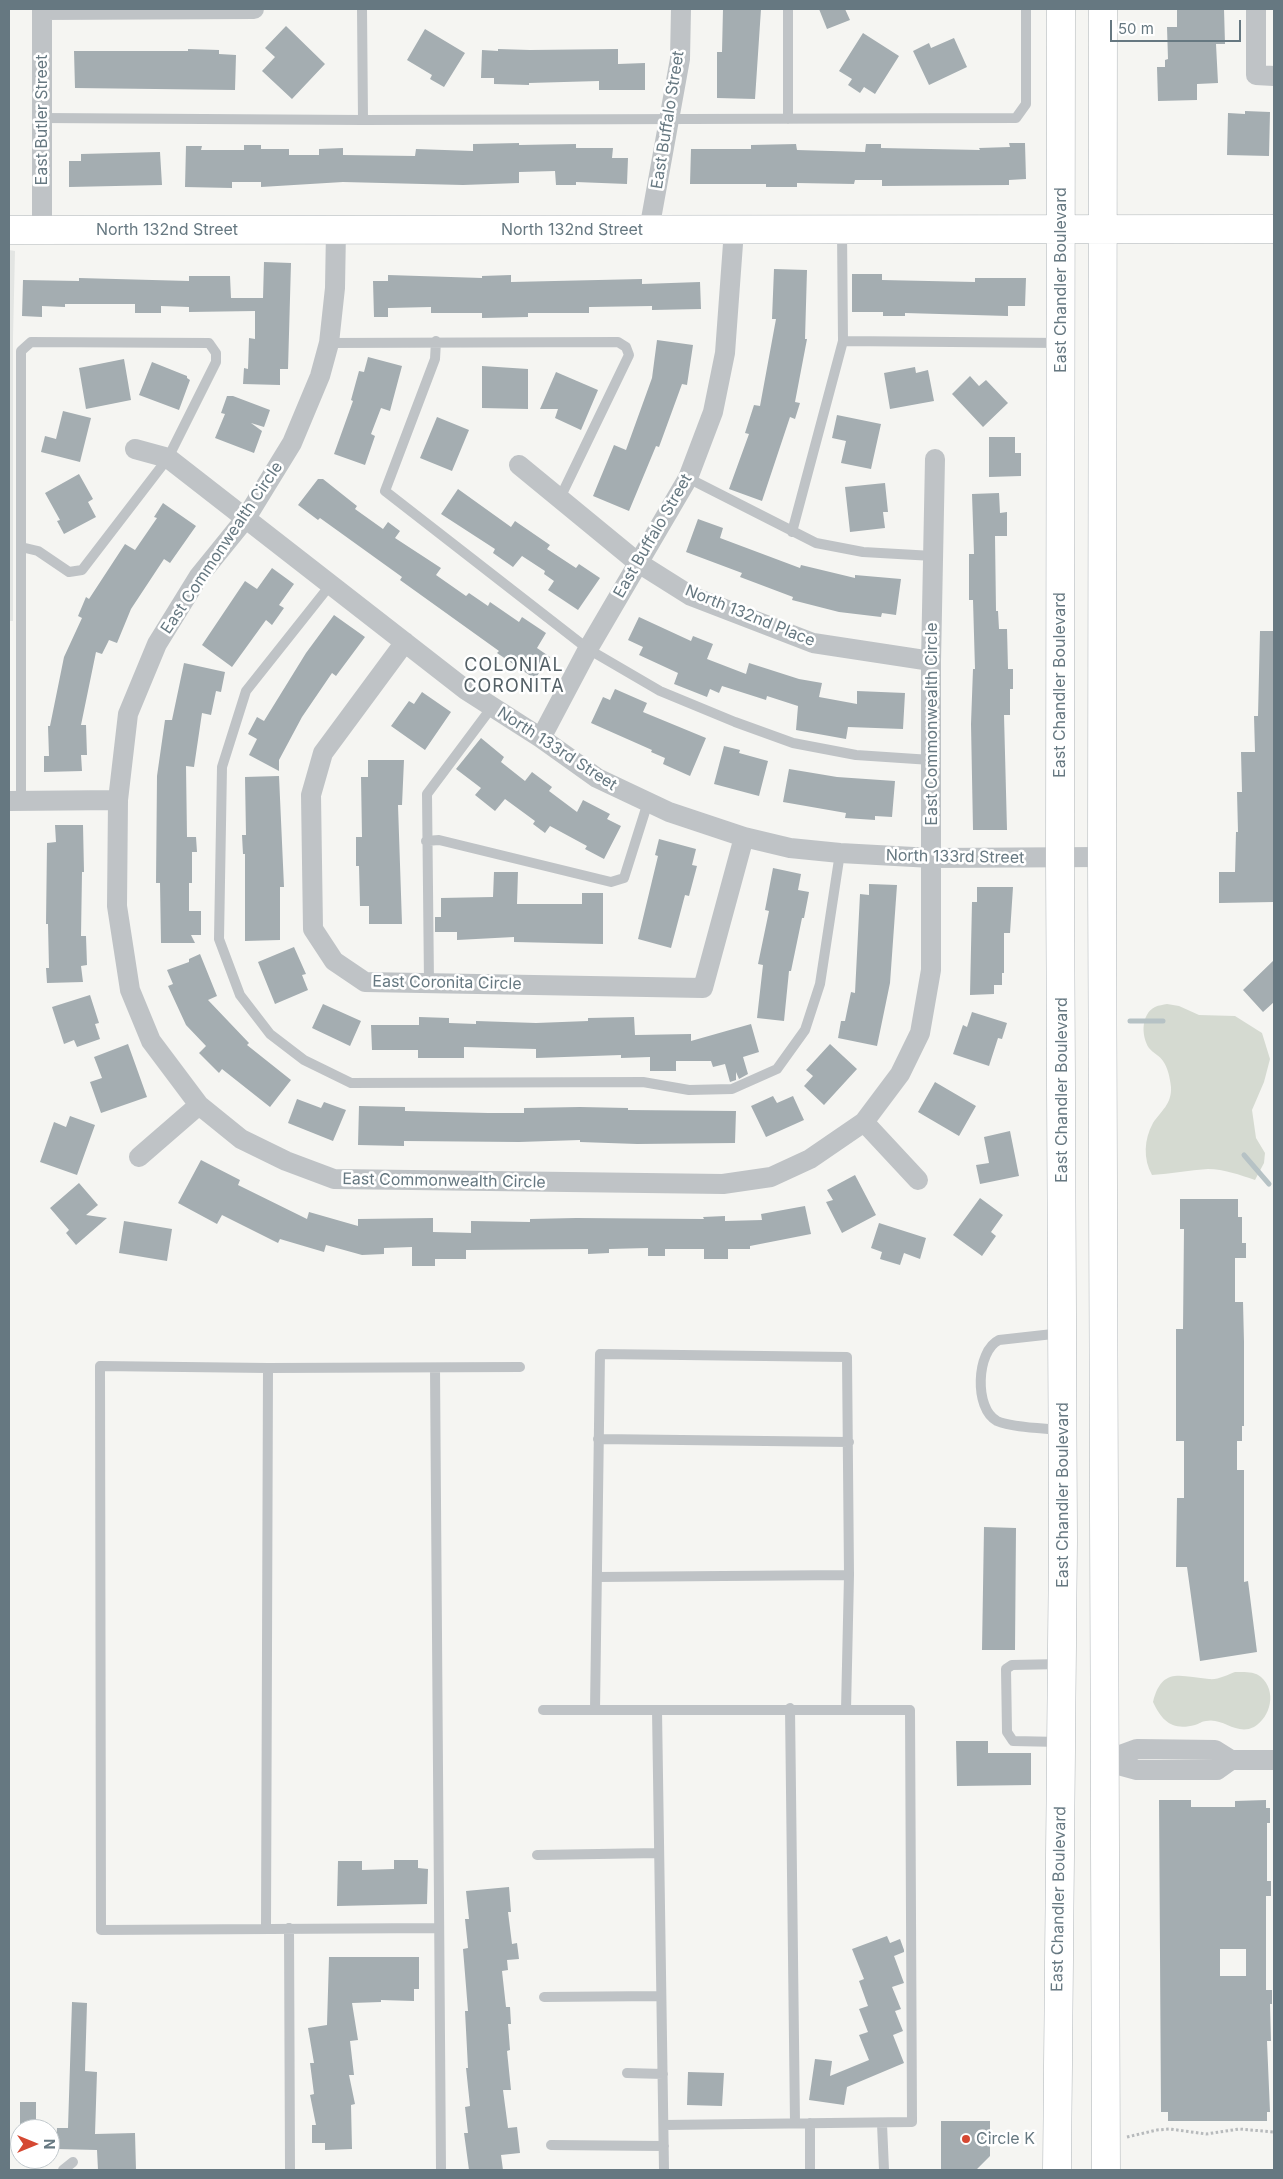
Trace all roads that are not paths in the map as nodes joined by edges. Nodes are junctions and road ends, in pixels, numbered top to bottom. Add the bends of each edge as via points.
1 (42, 9) edge
2 (254, 9) edge
3 (362, 9) edge
4 (681, 9) edge
5 (788, 9) edge
6 (1026, 9) edge
7 (1061, 9) edge
8 (1103, 9) edge
9 (1256, 9) edge
10 (149, 10) edge
11 (1265, 76) edge
12 (43, 118) junction
13 (669, 119) junction
14 (788, 119) junction
15 (363, 120) junction
16 (1061, 228) junction
17 (1103, 228) junction
18 (1274, 229) edge
19 (9, 230) edge
20 (336, 230) junction
21 (649, 230) junction
22 (734, 230) junction
23 (842, 230) junction
24 (42, 231) junction
25 (436, 342) junction
26 (842, 342) junction
27 (329, 343) junction
28 (1061, 343) junction
29 (136, 449) dead end
30 (168, 458) junction
31 (935, 459) dead end
32 (519, 464) dead end
33 (688, 478) junction
34 (560, 498) junction
35 (246, 518) junction
36 (792, 532) junction
37 (21, 547) junction
38 (933, 556) junction
39 (637, 562) junction
40 (331, 584) junction
41 (405, 642) junction
42 (588, 649) junction
43 (931, 660) junction
44 (492, 707) junction
45 (541, 738) junction
46 (931, 760) junction
47 (118, 800) junction
48 (15, 801) edge
49 (648, 802) junction
50 (744, 837) junction
51 (426, 841) junction
52 (840, 853) junction
53 (1102, 857) junction
54 (932, 858) junction
55 (1060, 858) junction
56 (429, 983) junction
57 (199, 1105) junction
58 (864, 1122) junction
59 (139, 1157) dead end
60 (918, 1180) dead end
61 (1062, 1333) junction
62 (520, 1367) dead end
63 (268, 1368) junction
64 (434, 1368) junction
65 (1063, 1430) junction
66 (598, 1439) junction
67 (849, 1442) junction
68 (849, 1574) junction
69 (598, 1577) junction
70 (1062, 1664) junction
71 (790, 1708) junction
72 (543, 1710) dead end
73 (595, 1710) junction
74 (657, 1710) junction
75 (846, 1710) junction
76 (1061, 1752) junction
77 (1104, 1760) junction
78 (1274, 1760) edge
79 (659, 1853) junction
80 (537, 1855) dead end
81 (266, 1928) junction
82 (289, 1928) junction
83 (439, 1928) junction
84 (661, 1996) junction
85 (544, 1997) dead end
86 (626, 2073) dead end
87 (663, 2074) junction
88 (795, 2123) junction
89 (810, 2123) junction
90 (882, 2124) junction
91 (664, 2125) junction
92 (551, 2146) dead end
93 (664, 2146) junction
94 (72, 2162) dead end
95 (63, 2170) edge
96 (290, 2170) edge
97 (441, 2170) edge
98 (664, 2170) edge
99 (810, 2170) edge
100 (884, 2170) edge
101 (1057, 2170) edge
102 (1106, 2170) edge

1 - 10 street
1 - 12 street, East Butler Street
2 - 10 street
3 - 15 lane
4 - 13 street, East Buffalo Street via 680,59
5 - 14 lane
6 - 14 lane via 1026,104 1016,118
7 - 16 main road, East Chandler Boulevard
8 - 17 main road
9 - 11 street
12 - 15 lane
12 - 24 street, East Butler Street
13 - 14 lane
13 - 15 lane
13 - 21 street, East Buffalo Street
16 - 17 main road, North 132nd Street
16 - 23 main road, North 132nd Street
16 - 28 main road, East Chandler Boulevard
17 - 18 main road, North 132nd Street
17 - 53 main road
19 - 24 main road, North 132nd Street
20 - 21 main road, North 132nd Street
20 - 24 main road, North 132nd Street
20 - 27 street, East Commonwealth Circle
21 - 22 main road, North 132nd Street
22 - 23 main road, North 132nd Street
22 - 33 street, East Buffalo Street via 725,353 713,412
23 - 26 lane
25 - 27 lane
25 - 34 lane via 618,342 626,347 630,355
25 - 42 lane via 435,359 385,492
26 - 28 lane
26 - 36 lane
27 - 35 street, East Commonwealth Circle via 320,376 292,442
28 - 55 main road, East Chandler Boulevard
29 - 30 street
30 - 35 street, North 133rd Street
30 - 37 lane via 82,570 69,572 38,551
30 - 37 lane via 216,362 216,353 209,343 31,342 21,351
31 - 38 street, East Commonwealth Circle
32 - 34 street, North 132nd Place
33 - 36 lane
33 - 39 street, East Buffalo Street
34 - 39 street, North 132nd Place
35 - 40 street, North 133rd Street
35 - 47 street, East Commonwealth Circle via 199,576 157,644 128,714
36 - 38 lane via 816,543 863,552
37 - 48 lane
38 - 43 street, East Commonwealth Circle
39 - 42 street, East Buffalo Street
39 - 43 street, North 132nd Place via 691,596 813,643
40 - 41 street, North 133rd Street
40 - 52 lane via 246,691 222,767 219,939 240,995 270,1034 304,1060 351,1083 643,1082 689,1090 732,1089 777,1069 805,1030 820,984
41 - 44 street, North 133rd Street
41 - 56 street, East Coronita Circle via 324,753 311,795 313,930 334,961 365,982
42 - 45 street, East Buffalo Street
42 - 46 lane via 660,691 793,742 856,755
43 - 46 street, East Commonwealth Circle
44 - 45 street, North 133rd Street
44 - 51 lane via 427,794
45 - 49 street, North 133rd Street via 597,778
46 - 54 street, East Commonwealth Circle
47 - 48 street
47 - 57 street, East Commonwealth Circle via 117,906 130,990 151,1041
49 - 50 street, North 133rd Street via 668,812
49 - 51 lane via 624,878 611,882 440,840
50 - 52 street, North 133rd Street via 790,848
50 - 56 street, East Coronita Circle via 703,988
51 - 56 lane
52 - 54 street, North 133rd Street
53 - 55 street, North 133rd Street
53 - 77 main road
54 - 55 street, North 133rd Street
54 - 58 street, East Commonwealth Circle via 931,970 920,1032 900,1074
55 - 61 main road, East Chandler Boulevard
57 - 58 street, East Commonwealth Circle via 241,1140 334,1179 723,1184 771,1177 810,1158
57 - 59 street
58 - 60 street
61 - 65 main road, East Chandler Boulevard
61 - 65 lane via 993,1343 982,1363 981,1375 984,1402 991,1416 998,1421
62 - 64 lane
63 - 64 lane
63 - 81 lane
63 - 81 lane via 100,1366 101,1930
64 - 83 lane
65 - 70 main road, East Chandler Boulevard
66 - 67 lane
66 - 67 lane via 600,1354 848,1356
66 - 69 lane
67 - 68 lane
68 - 69 lane
68 - 75 lane
69 - 73 lane
70 - 76 main road, East Chandler Boulevard
70 - 76 lane via 1012,1665 1006,1669 1007,1732 1013,1741
71 - 74 lane
71 - 75 lane
71 - 88 lane
72 - 73 lane
73 - 74 lane
74 - 79 lane
75 - 90 lane via 910,1710 912,2122
76 - 77 main road
76 - 101 main road, East Chandler Boulevard
77 - 78 street via 1137,1770 1217,1770 1231,1760
77 - 102 main road
79 - 80 lane
79 - 84 lane
81 - 82 lane
82 - 83 lane
82 - 96 lane
83 - 97 lane
84 - 85 lane
84 - 87 lane
86 - 87 lane
87 - 91 lane
88 - 89 lane
88 - 91 lane
89 - 90 lane
89 - 99 lane
90 - 100 lane
91 - 93 lane
92 - 93 lane
93 - 98 lane
94 - 95 lane

